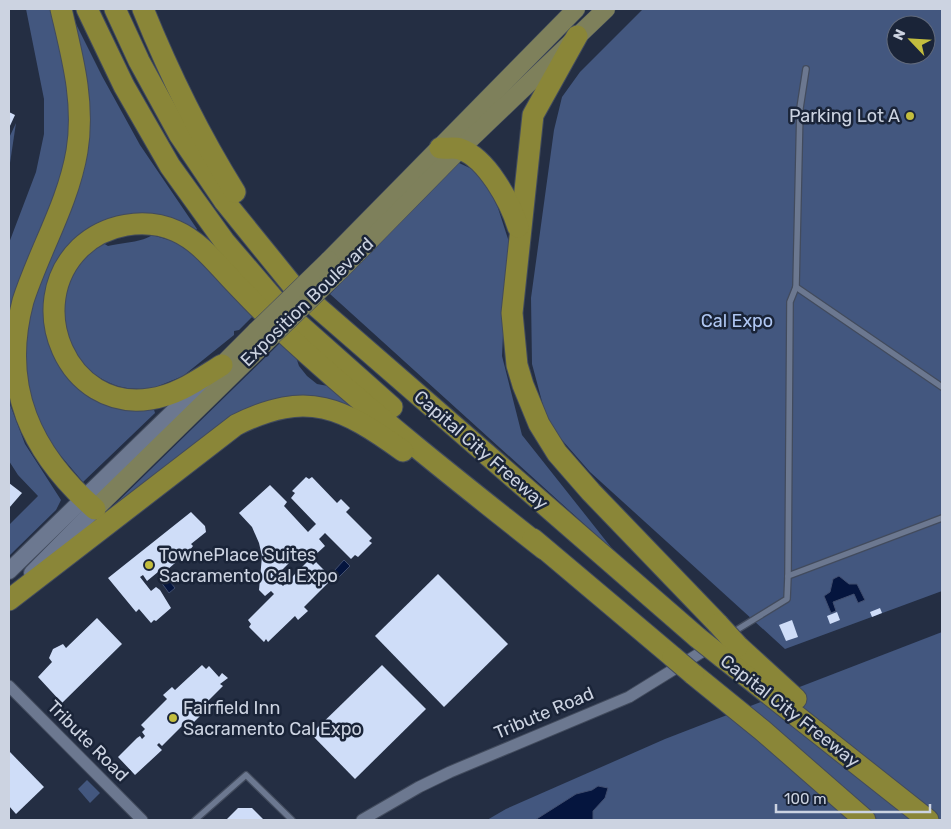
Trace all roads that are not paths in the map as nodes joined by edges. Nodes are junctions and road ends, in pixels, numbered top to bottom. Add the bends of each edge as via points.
1 (61, 9) edge
2 (88, 9) edge
3 (115, 9) edge
4 (143, 9) edge
5 (576, 9) edge
6 (606, 9) edge
7 (577, 36) junction
8 (806, 70) dead end
9 (450, 149) junction
10 (520, 232) junction
11 (293, 286) junction
12 (796, 287) junction
13 (261, 336) junction
14 (222, 365) junction
15 (942, 387) edge
16 (89, 504) junction
17 (942, 518) edge
18 (544, 549) junction
19 (9, 572) edge
20 (788, 576) junction
21 (577, 577) junction
22 (9, 596) edge
23 (9, 600) edge
24 (728, 639) junction
25 (9, 686) edge
26 (142, 820) edge
27 (195, 820) edge
28 (292, 820) edge
29 (362, 820) edge
30 (864, 820) edge
31 (928, 820) edge

1 - 16 highway via 77,82 80,114 77,150 67,191 23,300 15,331 13,362 18,396 30,432 62,478
2 - 18 highway, Capital City Freeway via 124,86 170,166 230,248 284,311
3 - 11 highway, Capital City Freeway via 179,134 225,202
4 - 11 highway via 171,78 213,157
5 - 9 main road, Exposition Boulevard
6 - 7 main road, Exposition Boulevard
7 - 9 main road, Exposition Boulevard
7 - 10 highway via 533,116
8 - 12 lane via 800,108
9 - 10 highway via 476,160 496,181 511,205
9 - 13 main road, Exposition Boulevard, bridge
10 - 24 highway via 512,330 523,385 539,424 577,478
11 - 24 highway, Capital City Freeway, bridge via 698,638
12 - 15 lane
12 - 20 lane via 790,302
13 - 14 main road, Exposition Boulevard
13 - 16 main road, Exposition Boulevard
14 - 16 main road, Exposition Boulevard
14 - 18 highway via 177,392 149,399 122,398 98,388 69,363 56,337 53,308 58,280 64,268 94,237 121,226 150,224 185,235 316,362
16 - 19 main road, Exposition Boulevard
16 - 22 main road, Exposition Boulevard
17 - 20 lane
18 - 21 highway, Capital City Freeway
20 - 24 lane via 786,599
21 - 23 highway via 372,429 347,415 319,407 290,406 262,412 236,425
21 - 30 highway, Capital City Freeway, bridge via 762,730
24 - 29 street, Tribute Road via 629,697 450,772
24 - 31 highway, Capital City Freeway
25 - 26 street, Tribute Road
27 - 28 lane via 246,775

